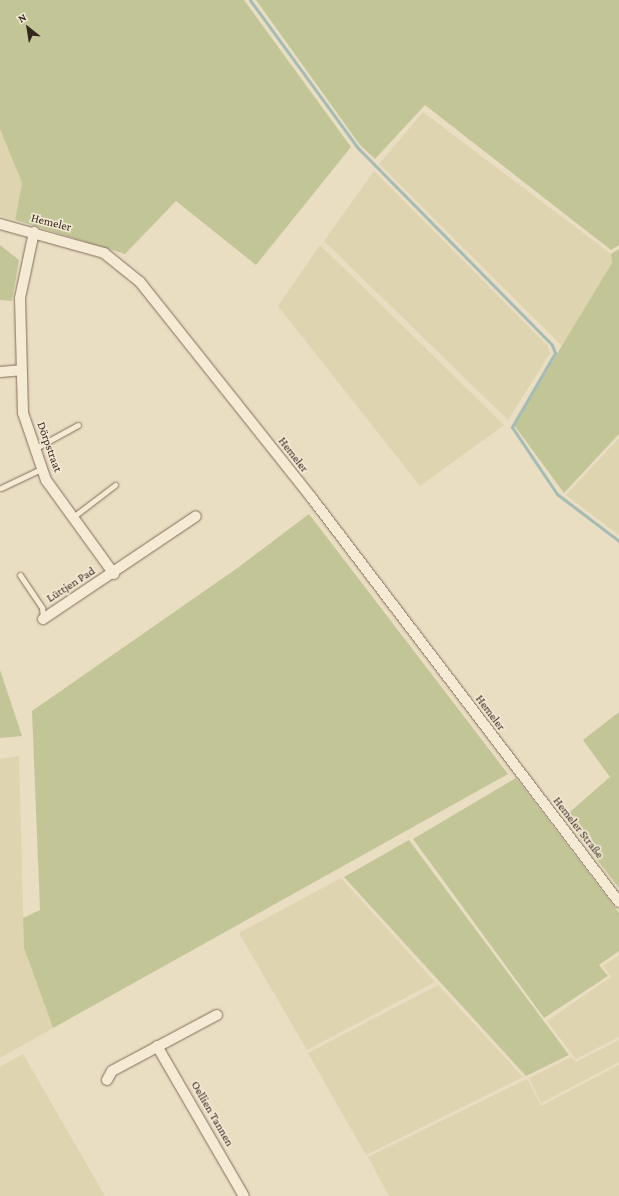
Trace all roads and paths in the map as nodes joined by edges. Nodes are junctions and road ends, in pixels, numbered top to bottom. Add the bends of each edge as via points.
1 (0, 224) edge
2 (34, 232) junction
3 (21, 370) junction
4 (0, 372) edge
5 (78, 425) dead end
6 (34, 449) junction
7 (41, 469) junction
8 (115, 485) dead end
9 (1, 488) edge
10 (196, 516) dead end
11 (73, 517) junction
12 (114, 574) junction
13 (20, 575) dead end
14 (44, 619) joint
15 (516, 770) joint
16 (619, 902) edge
17 (217, 1015) dead end
18 (157, 1046) junction
19 (107, 1080) dead end
20 (244, 1196) edge

1 - 2 street, Hemeler
2 - 3 street, Dörpstraat via 20,298
2 - 15 street, Hemeler via 104,254 140,282 320,509
3 - 4 street
3 - 6 street, Dörpstraat via 23,413
5 - 6 lane
6 - 7 street, Dörpstraat
7 - 9 lane
7 - 11 street, Dörpstraat
8 - 11 lane
10 - 12 street
11 - 12 street, Dörpstraat
12 - 14 street, Lüttjen Pad
13 - 14 lane via 42,608
15 - 16 street, Hemeler Straße
17 - 18 street
18 - 19 street via 112,1070
18 - 20 street, Oellien Tannen

